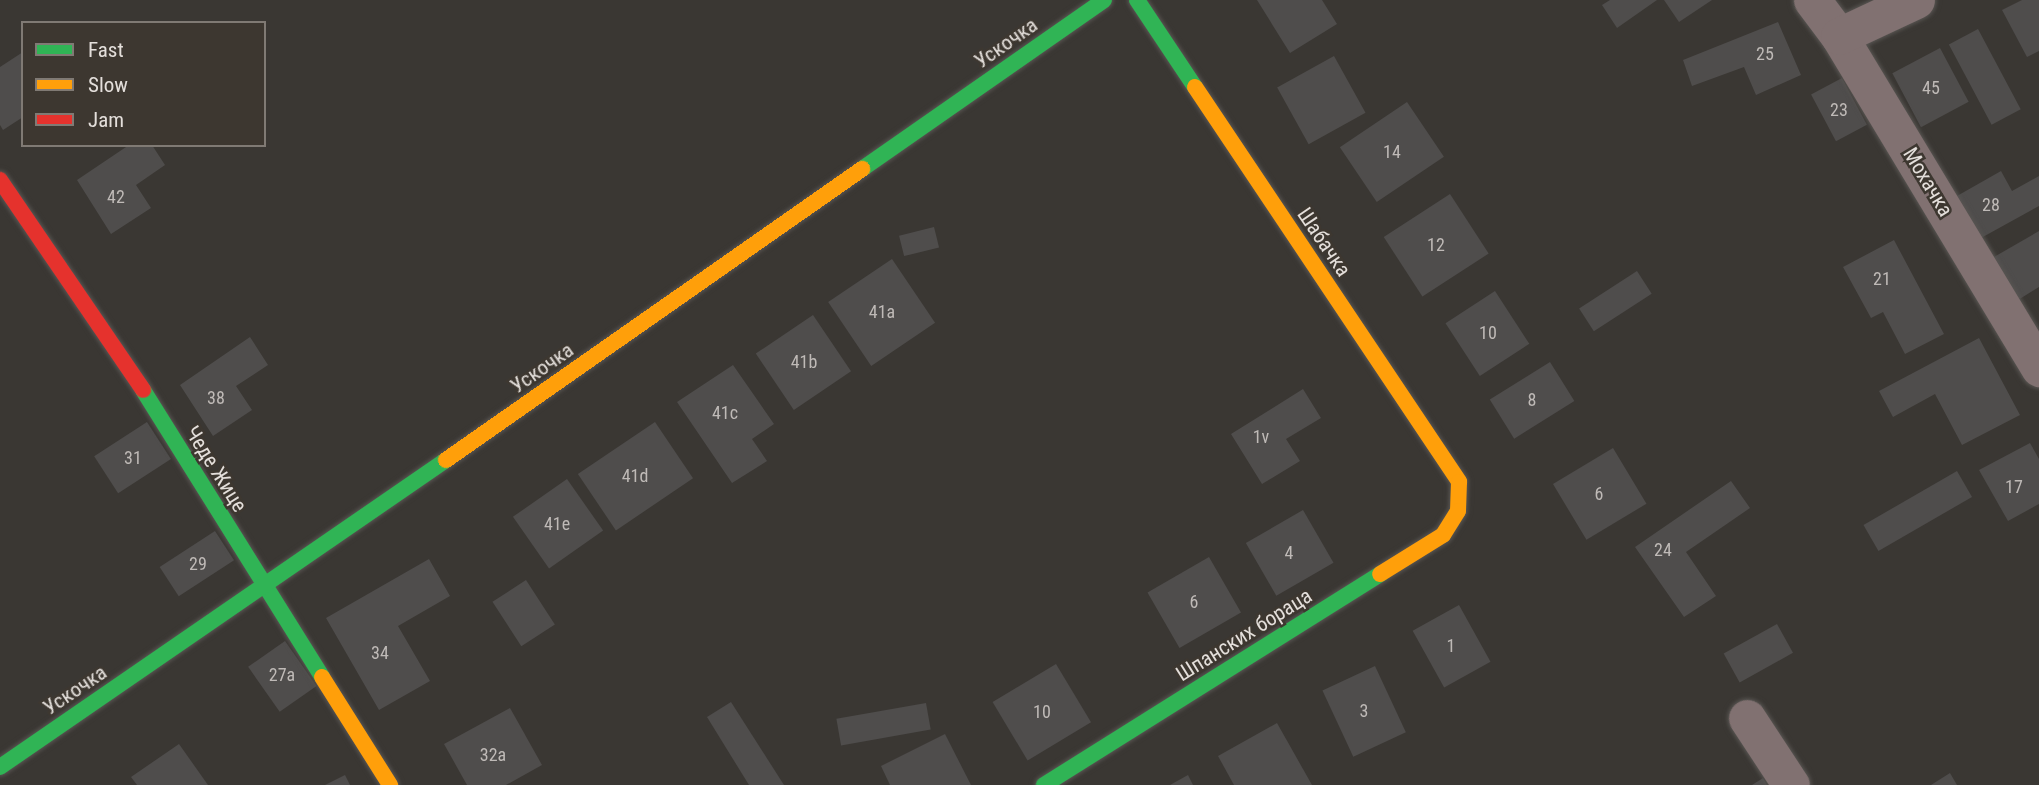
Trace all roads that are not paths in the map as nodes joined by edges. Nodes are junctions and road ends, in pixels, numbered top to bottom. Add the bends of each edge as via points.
1 (1104, 0) edge
2 (1137, 0) edge
3 (1812, 0) edge
4 (1916, 0) edge
5 (1839, 36) junction
6 (0, 180) edge
7 (2039, 368) edge
8 (1458, 512) joint
9 (265, 587) junction
10 (1747, 718) dead end
11 (0, 767) edge
12 (390, 785) edge
13 (1044, 785) edge
14 (1791, 785) edge

1 - 9 street, Ускочка
2 - 8 street, Шабачка via 1459,482
3 - 5 street, Мохачка
4 - 5 street
5 - 7 street, Мохачка
6 - 9 street, Чеде Жице via 120,353
8 - 13 street, Шпанских бораца via 1443,535
9 - 11 street, Ускочка
9 - 12 street, Чеде Жице
10 - 14 street

